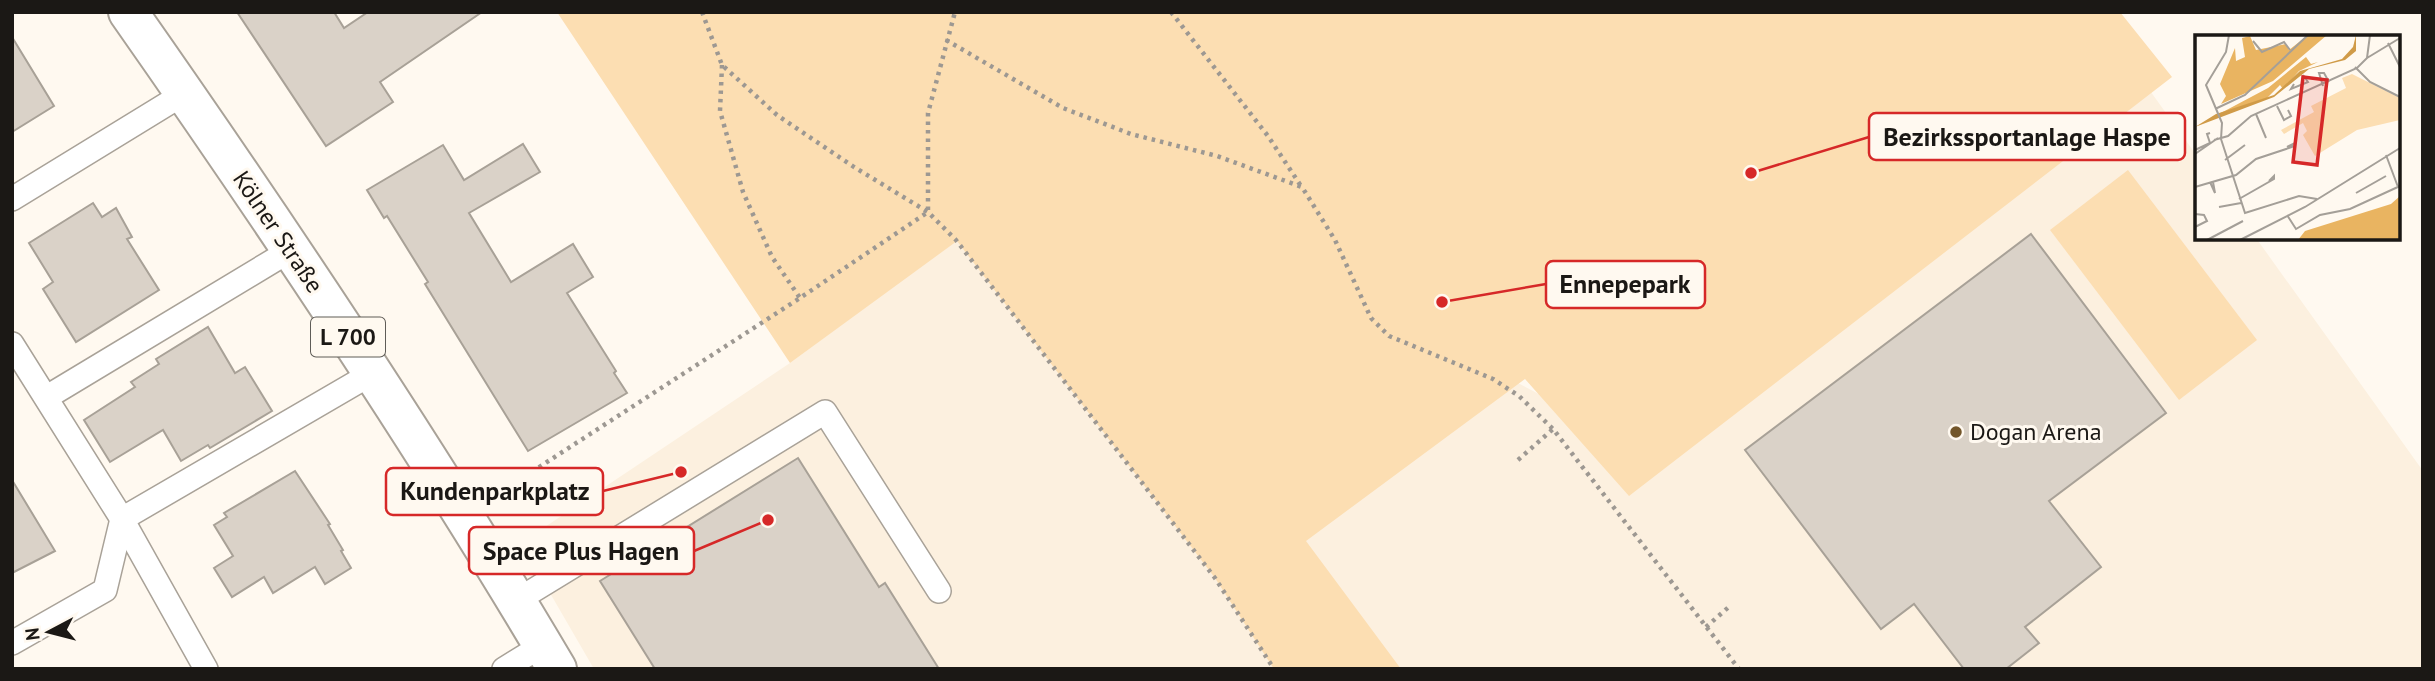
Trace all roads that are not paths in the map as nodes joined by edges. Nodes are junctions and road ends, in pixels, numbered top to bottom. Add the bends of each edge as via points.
1 (128, 12) edge
2 (185, 93) junction
3 (12, 199) edge
4 (291, 250) junction
5 (12, 344) edge
6 (371, 374) junction
7 (47, 397) junction
8 (122, 519) junction
9 (939, 591) dead end
10 (516, 601) junction
11 (12, 643) edge
12 (550, 657) edge
13 (206, 669) edge
14 (504, 669) edge

1 - 2 main road, Kölner Straße / L 700
2 - 3 lane
2 - 4 main road, Kölner Straße / L 700
4 - 6 main road, Kölner Straße / L 700
4 - 7 lane
5 - 7 lane
6 - 8 lane
6 - 10 main road, Kölner Straße / L 700
7 - 8 lane
8 - 11 lane via 105,590
8 - 13 lane
9 - 10 lane via 825,412
10 - 12 main road, Kölner Straße / L 700
12 - 14 lane

